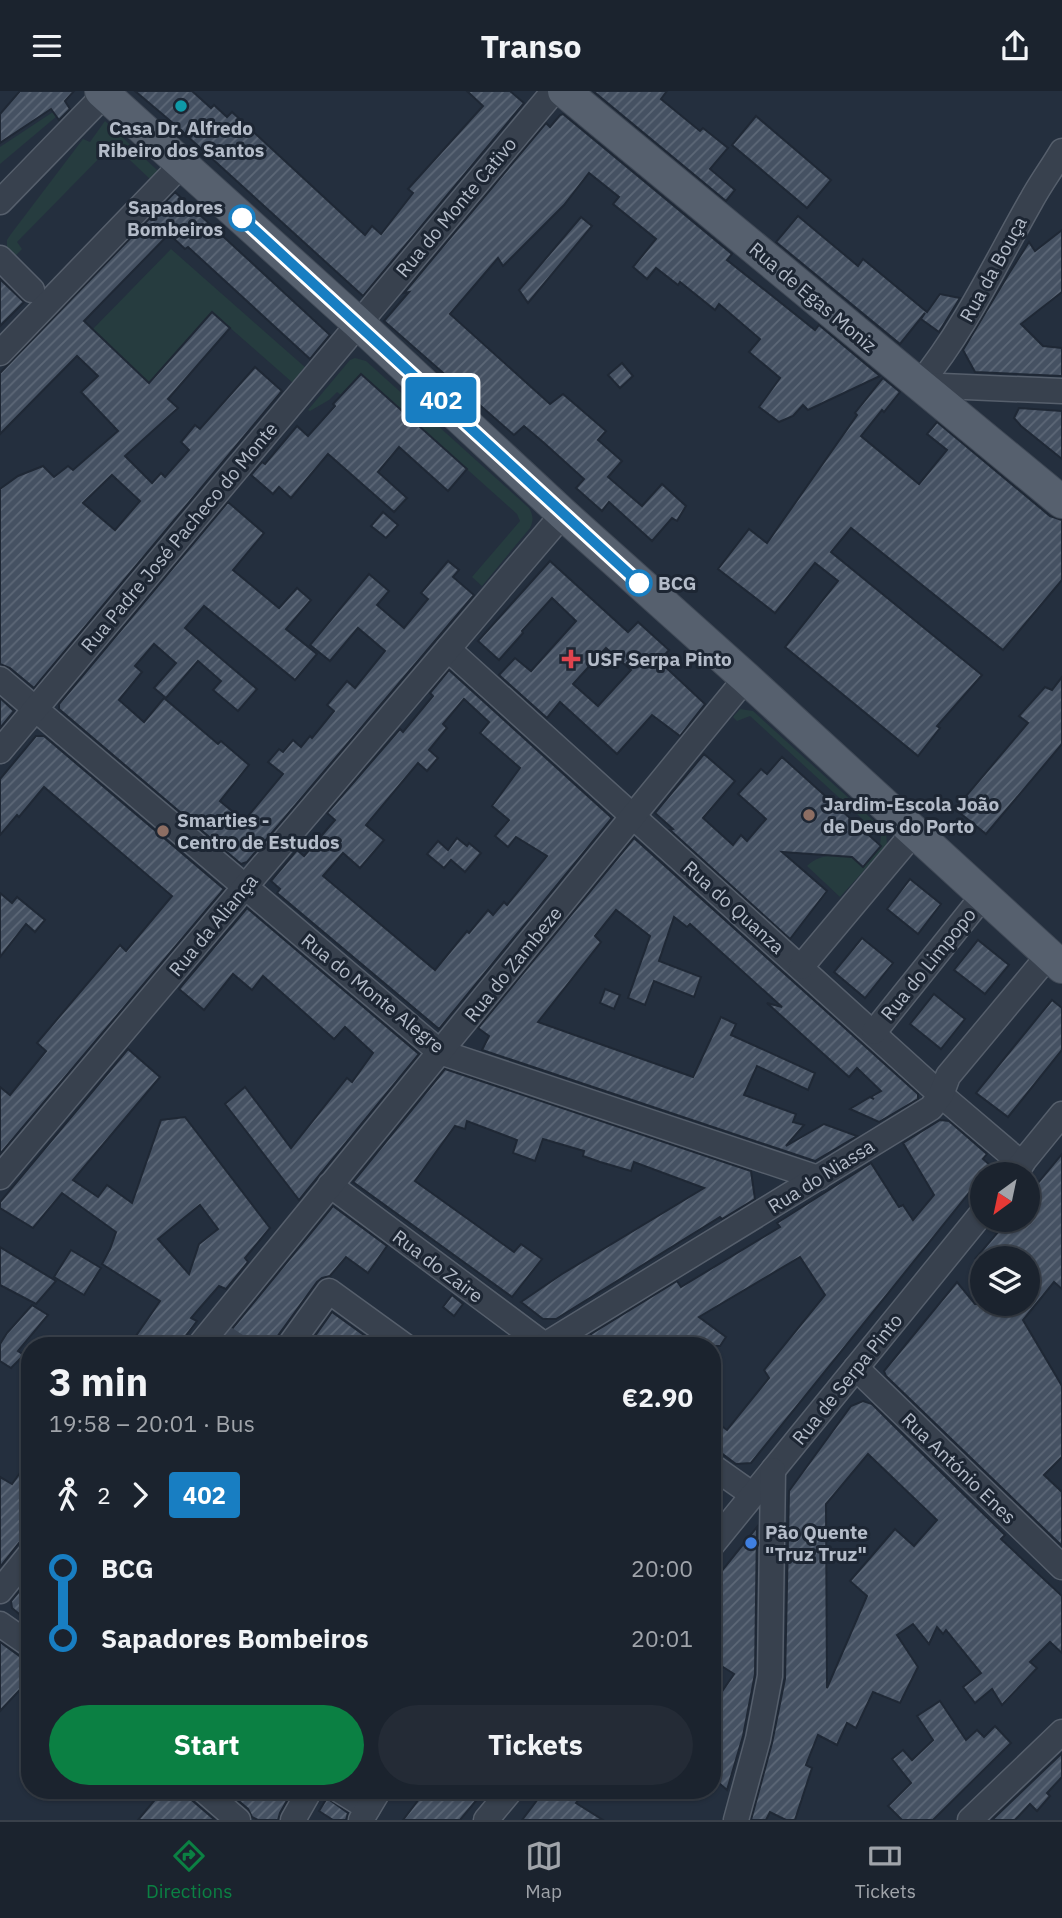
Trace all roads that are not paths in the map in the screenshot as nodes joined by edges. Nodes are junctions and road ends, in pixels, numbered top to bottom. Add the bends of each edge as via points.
1 (554, 91) edge
2 (564, 91) edge
3 (103, 92) edge
4 (1062, 151) edge
5 (182, 164) junction
6 (0, 202) edge
7 (0, 258) edge
8 (32, 290) dead end
9 (358, 323) junction
10 (0, 353) edge
11 (919, 385) junction
12 (1062, 391) edge
13 (1062, 502) edge
14 (563, 514) junction
15 (448, 649) junction
16 (0, 678) edge
17 (746, 678) junction
18 (36, 708) junction
19 (0, 751) edge
20 (634, 816) junction
21 (915, 831) junction
22 (245, 887) junction
23 (983, 896) junction
24 (1056, 961) edge
25 (801, 967) junction
26 (874, 1032) junction
27 (440, 1052) junction
28 (941, 1095) junction
29 (1062, 1114) edge
30 (1011, 1162) edge
31 (1024, 1162) edge
32 (0, 1177) edge
33 (818, 1178) junction
34 (330, 1185) junction
35 (970, 1228) edge
36 (212, 1337) edge
37 (296, 1337) edge
38 (393, 1337) edge
39 (535, 1337) edge
40 (559, 1337) edge
41 (856, 1368) junction
42 (773, 1470) junction
43 (721, 1472) edge
44 (753, 1495) junction
45 (721, 1534) edge
46 (21, 1565) edge
47 (1062, 1567) edge
48 (0, 1591) edge
49 (0, 1624) edge
50 (21, 1639) edge
51 (1062, 1732) edge
52 (214, 1799) edge
53 (305, 1799) edge
54 (318, 1799) edge
55 (504, 1799) edge
56 (238, 1820) edge
57 (293, 1820) edge
58 (305, 1820) edge
59 (486, 1820) edge
60 (736, 1820) edge
61 (970, 1820) edge

1 - 9 street, Rua do Monte Cativo
2 - 11 main road, Rua de Egas Moniz
3 - 5 main road
3 - 6 street
4 - 11 street, Rua da Bouça via 966,318
5 - 9 main road
5 - 10 street
7 - 8 street
9 - 14 main road
9 - 18 street, Rua Padre José Pacheco do Monte
11 - 12 street
11 - 13 main road, Rua de Egas Moniz
14 - 15 street, Rua da Aliança
14 - 17 main road
15 - 20 street, Rua do Quanza
15 - 22 street, Rua da Aliança
16 - 18 street, Rua do Monte Alegre
17 - 20 street, Rua do Zambeze
17 - 21 main road
18 - 19 street, Rua Padre José Pacheco do Monte
18 - 22 street, Rua do Monte Alegre
20 - 25 street, Rua do Quanza
20 - 27 street, Rua do Zambeze
21 - 23 main road
21 - 25 street
22 - 27 street, Rua do Monte Alegre
22 - 32 street, Rua da Aliança
23 - 24 main road
23 - 26 street, Rua do Limpopo
24 - 28 street, Rua do Niassa via 948,1076
25 - 26 street, Rua do Quanza
26 - 28 street, Rua do Quanza
27 - 33 street, Rua do Monte Alegre
27 - 34 street, Rua do Zambeze
28 - 30 street, Rua do Quanza
28 - 33 street, Rua do Niassa via 931,1108
29 - 31 street
33 - 40 street, Rua do Niassa
34 - 36 street, Rua do Zambeze
34 - 39 street, Rua do Zaire
35 - 41 street, Rua de Serpa Pinto
37 - 38 street via 329,1291
41 - 42 street, Rua de Serpa Pinto
41 - 47 street, Rua António Enes
42 - 44 street, Rua de Serpa Pinto
42 - 60 street via 770,1676
43 - 44 street
44 - 45 street, Rua de Serpa Pinto
46 - 48 street
49 - 50 street
51 - 61 street
52 - 56 street
53 - 57 street
54 - 58 street
55 - 59 street

